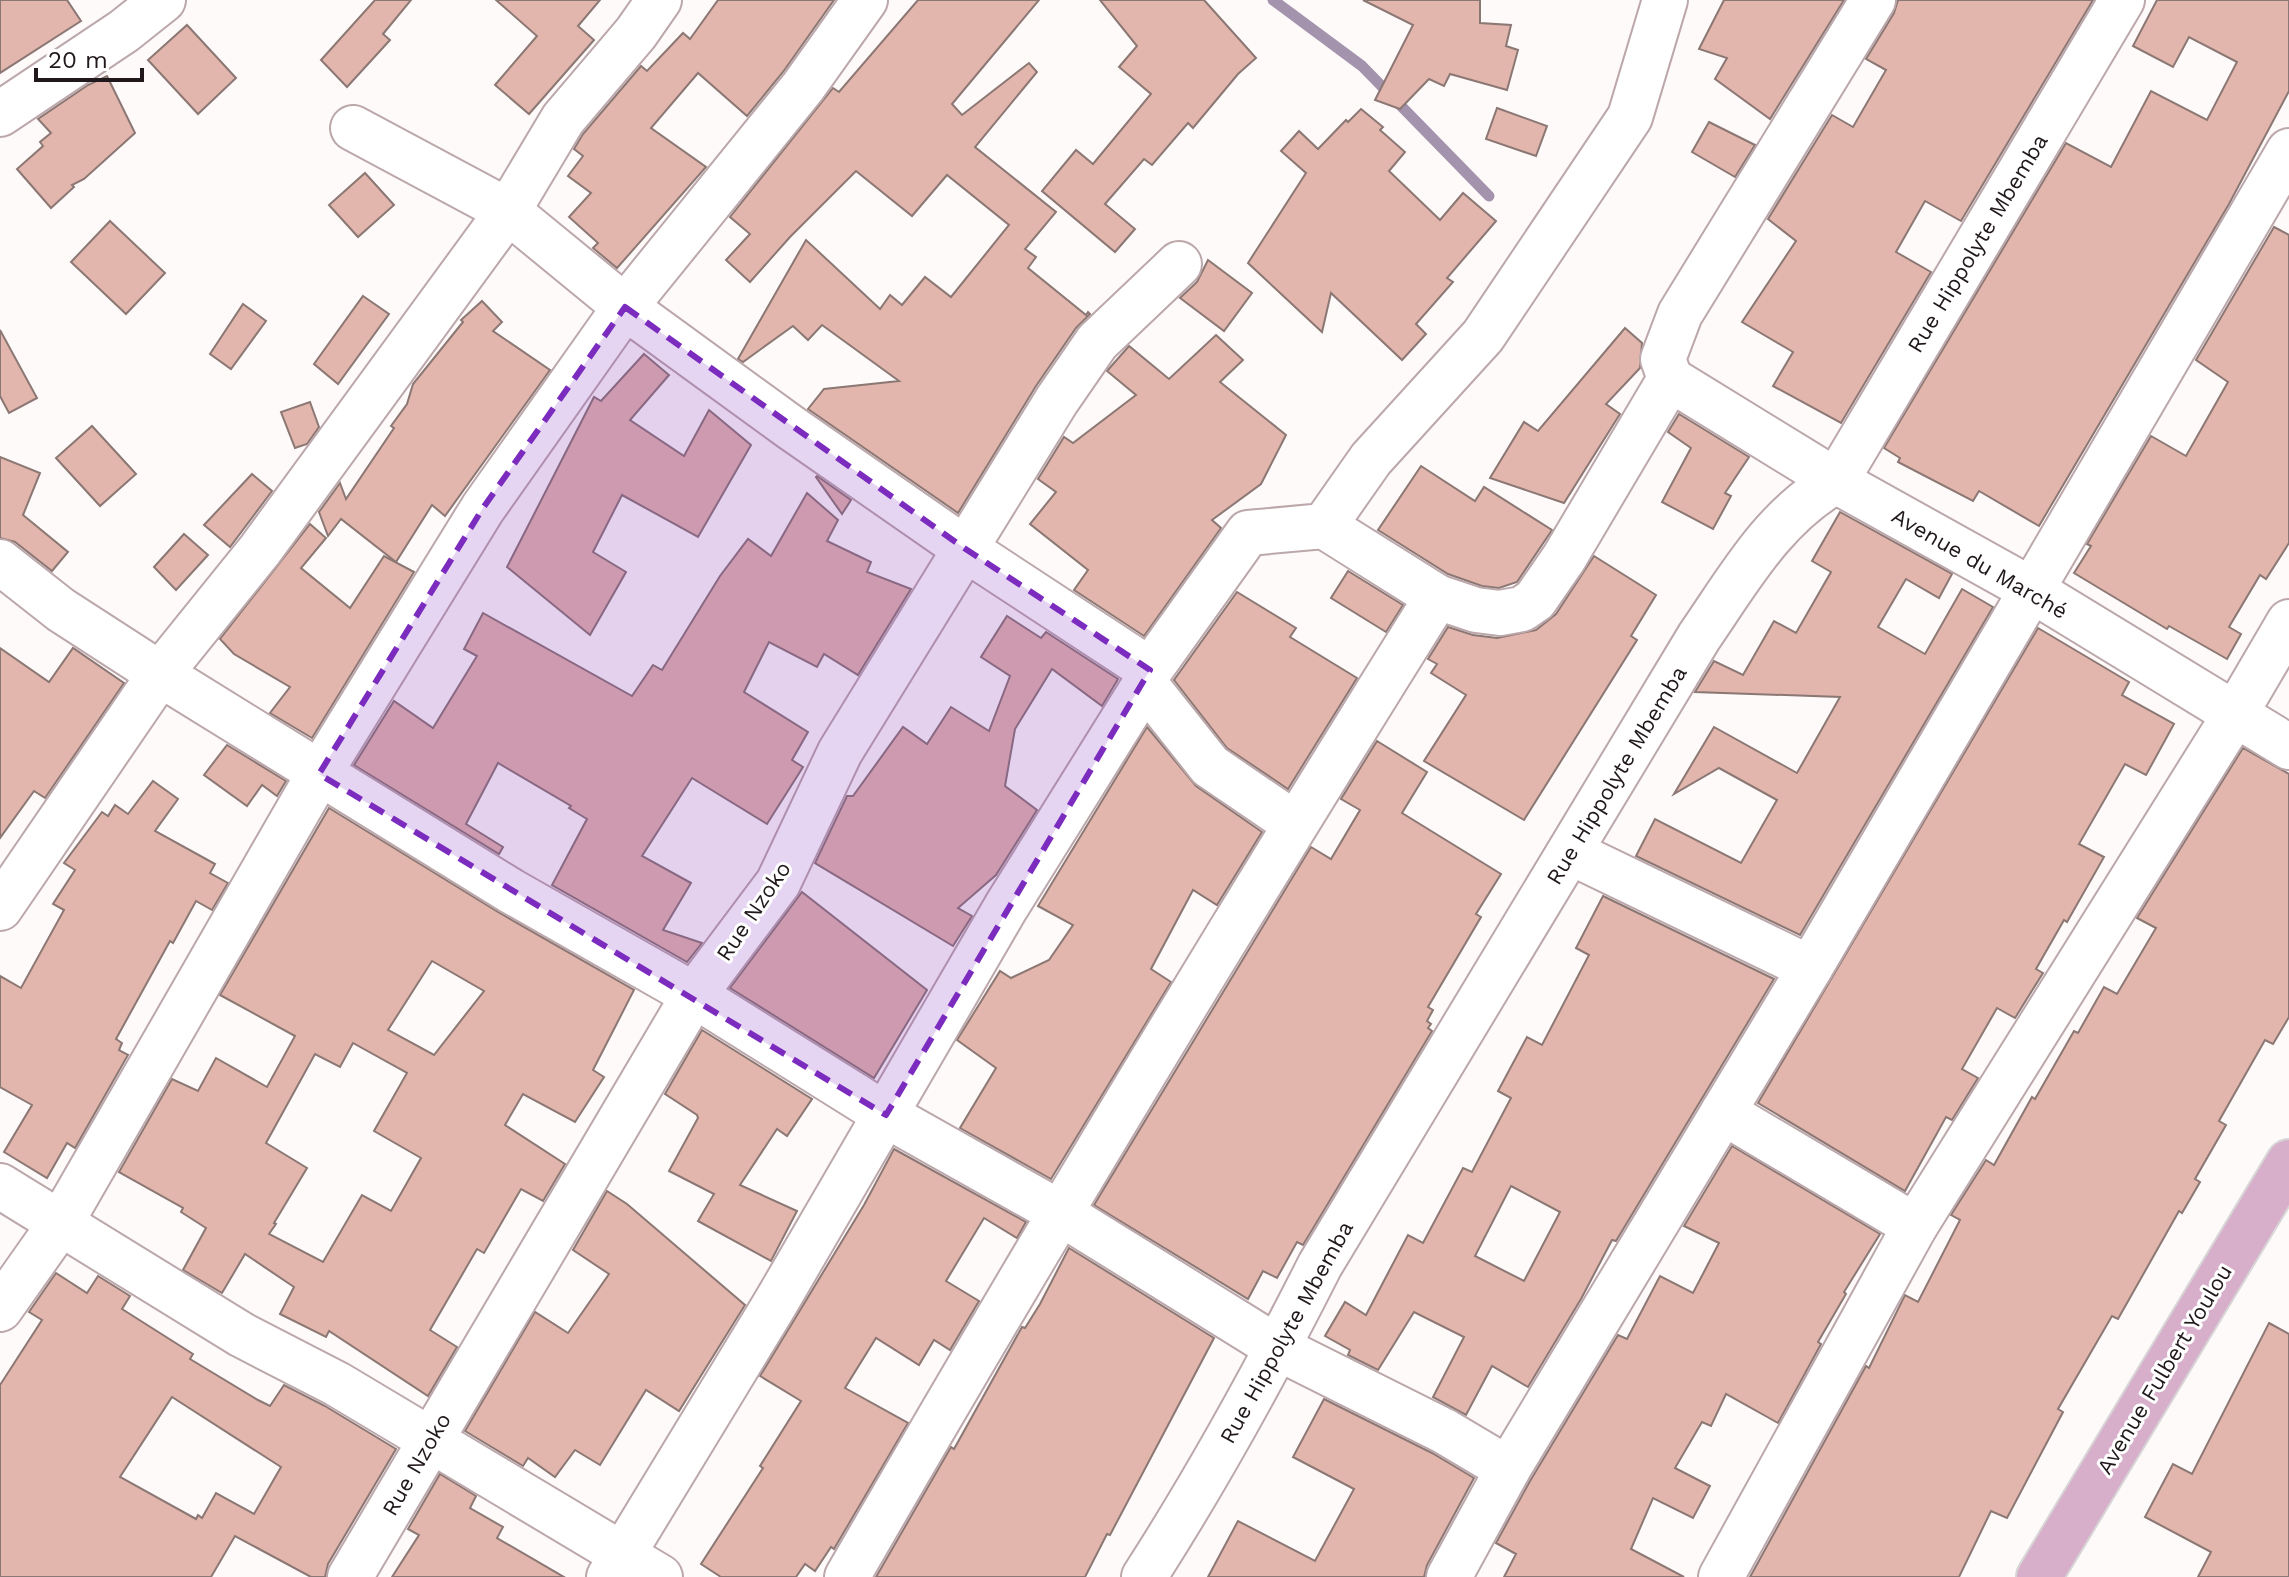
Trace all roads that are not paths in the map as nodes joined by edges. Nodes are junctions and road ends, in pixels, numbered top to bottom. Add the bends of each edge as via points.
1 (163, 0) edge
2 (659, 0) edge
3 (865, 0) edge
4 (1665, 0) edge
5 (1873, 0) edge
6 (2122, 0) edge
7 (116, 16) edge
8 (0, 114) edge
9 (353, 128) dead end
10 (2289, 151) edge
11 (508, 211) junction
12 (1179, 264) dead end
13 (625, 307) junction
14 (1670, 379) junction
15 (1836, 481) junction
16 (1324, 526) junction
17 (964, 548) junction
18 (0, 562) edge
19 (2030, 589) junction
20 (1437, 597) junction
21 (2289, 622) edge
22 (160, 674) junction
23 (1148, 677) junction
24 (2234, 716) junction
25 (2289, 747) edge
26 (319, 774) junction
27 (1295, 824) junction
28 (1570, 852) junction
29 (0, 908) edge
30 (1810, 968) junction
31 (694, 995) junction
32 (1723, 1112) junction
33 (886, 1115) junction
34 (2289, 1162) edge
35 (0, 1186) edge
36 (1062, 1214) junction
37 (60, 1224) junction
38 (1915, 1226) junction
39 (0, 1309) edge
40 (1278, 1348) junction
41 (430, 1439) junction
42 (1508, 1469) junction
43 (632, 1569) edge
44 (350, 1577) edge
45 (847, 1577) edge
46 (1144, 1577) edge
47 (1449, 1577) edge
48 (1721, 1577) edge
49 (2039, 1577) edge

1 - 7 street
2 - 11 street via 563,119
3 - 13 street via 803,87
4 - 16 street via 1630,117 1483,336 1371,459
5 - 14 street via 1680,314 1663,359
6 - 15 street, Rue Hippolyte Mbemba
7 - 8 street
9 - 11 street
10 - 19 street
11 - 13 street
11 - 22 street via 260,550
12 - 17 street, Rue Nzoko via 1097,342
13 - 17 street
13 - 26 street via 483,508
14 - 15 street, Avenue du Marché
14 - 20 street via 1535,600 1500,613
15 - 19 street, Avenue du Marché
15 - 28 street, Rue Hippolyte Mbemba via 1815,493 1765,541 1699,637
16 - 20 street
16 - 23 street via 1248,533
17 - 23 street
17 - 31 street, Rue Nzoko via 840,752 778,883
18 - 22 street via 61,610
19 - 24 street, Avenue du Marché
19 - 30 street
20 - 27 street
21 - 24 street
22 - 26 street
22 - 29 street
23 - 27 street via 1210,766
23 - 33 street
24 - 25 street, Avenue du Marché
24 - 38 street
26 - 31 street
26 - 37 street
27 - 36 street
28 - 30 street
28 - 40 street, Rue Hippolyte Mbemba via 1320,1265
30 - 32 street
31 - 33 street
31 - 41 street, Rue Nzoko
32 - 38 street
32 - 42 street
33 - 36 street
33 - 43 street
34 - 49 main road, Avenue Fulbert Youlou
35 - 37 street
36 - 40 street
36 - 45 street
37 - 39 street
37 - 41 street via 242,1335
38 - 48 street
40 - 42 street
40 - 46 street, Rue Hippolyte Mbemba
41 - 43 street
41 - 44 street, Rue Nzoko
42 - 47 street

